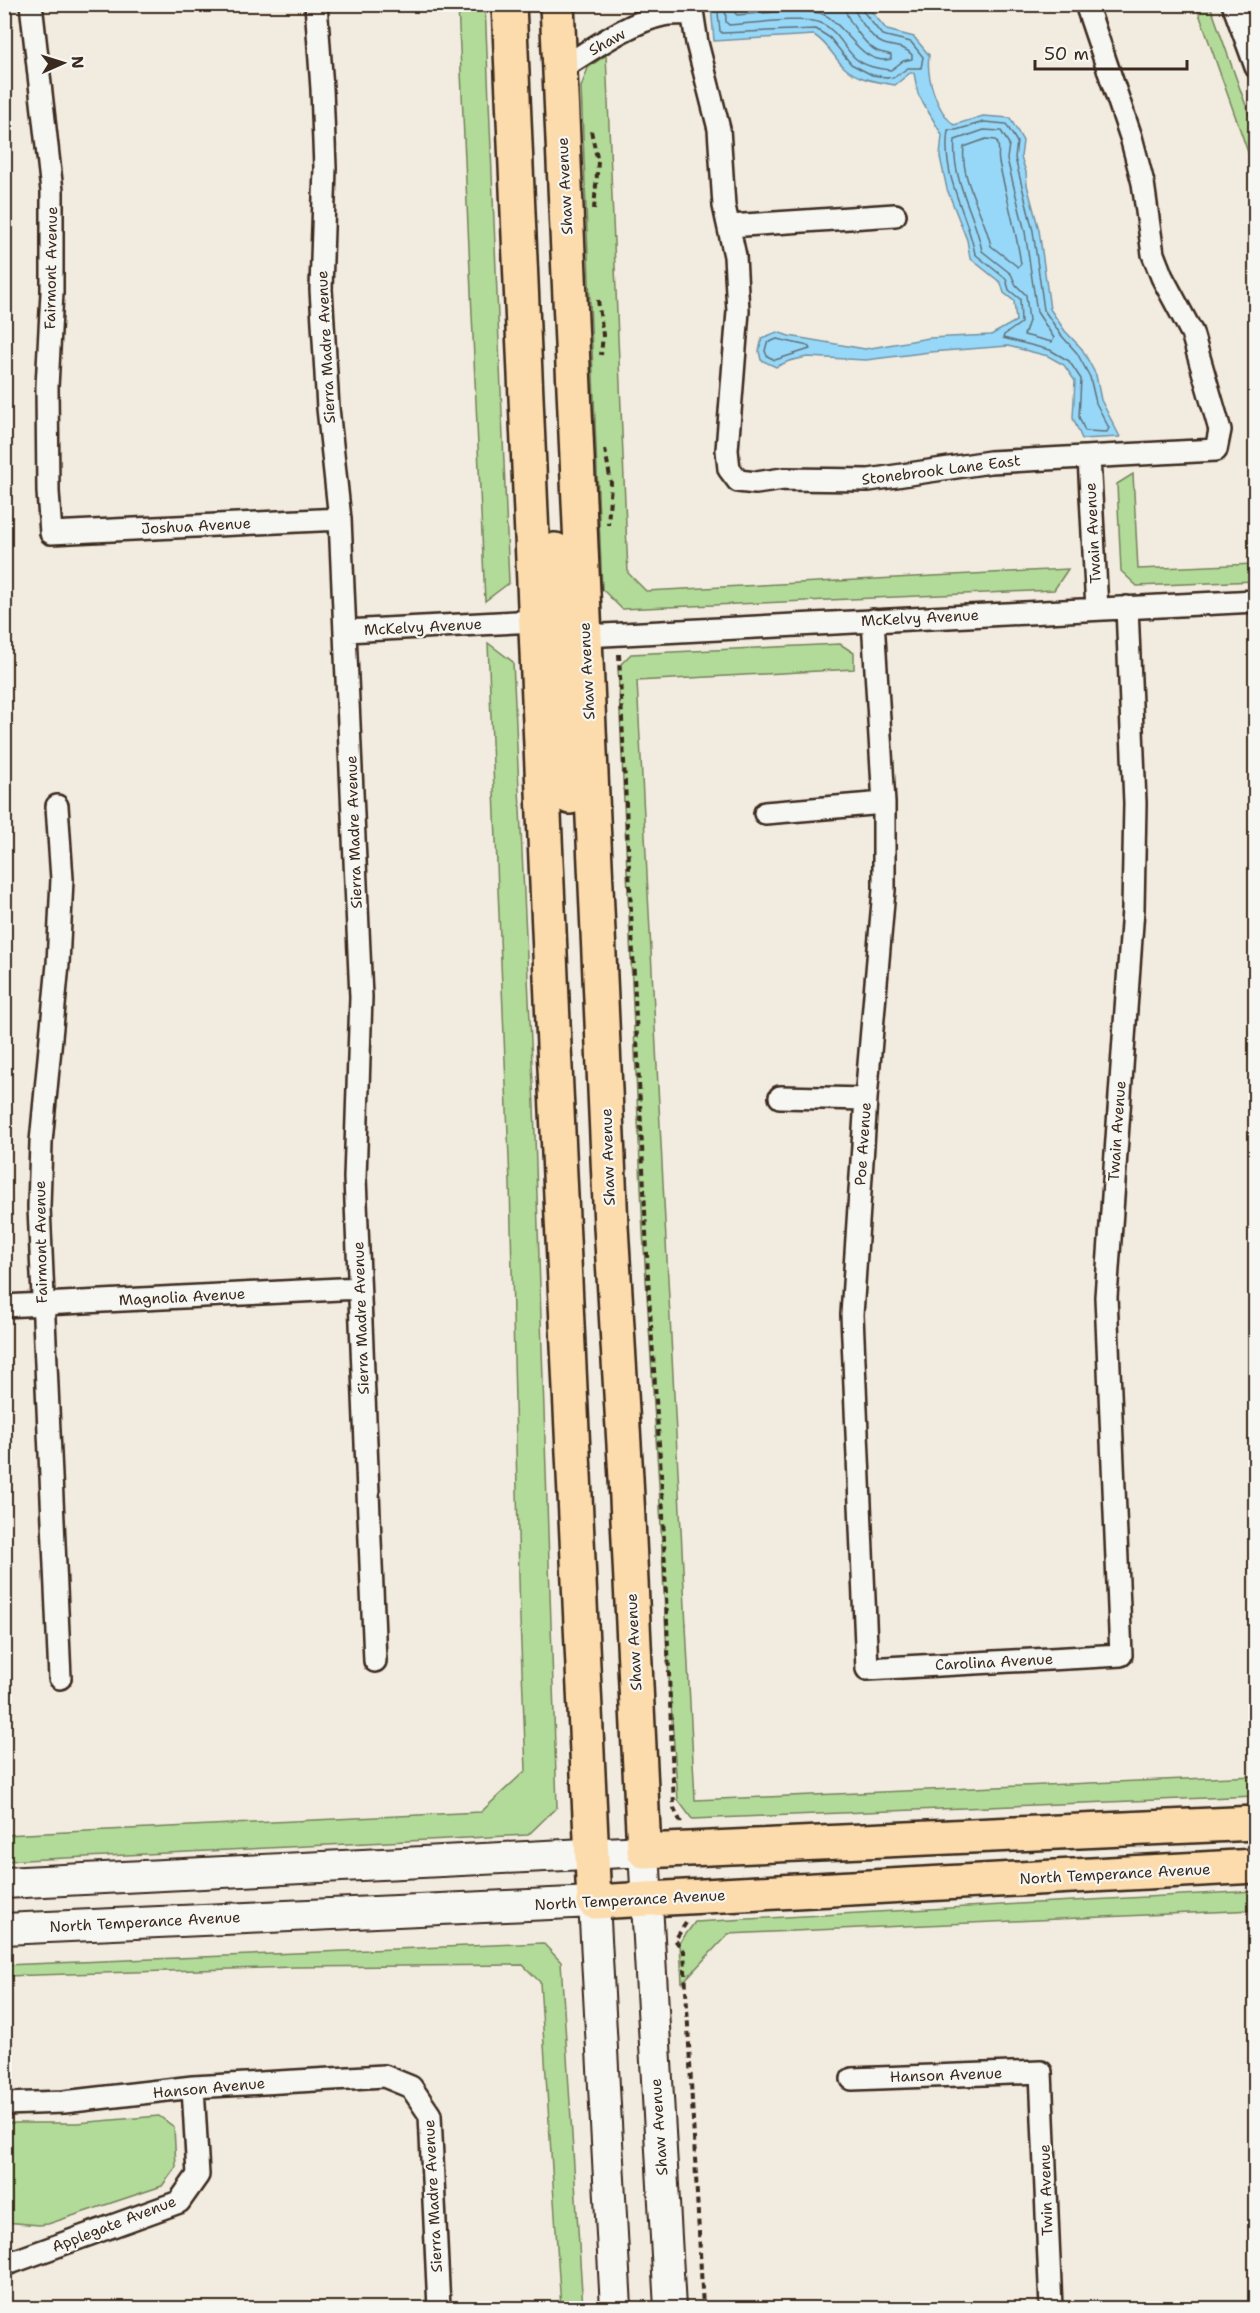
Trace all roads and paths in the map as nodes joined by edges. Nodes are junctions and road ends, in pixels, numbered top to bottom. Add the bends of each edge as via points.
1 (32, 4) edge
2 (316, 4) edge
3 (509, 4) edge
4 (558, 4) edge
5 (1086, 4) edge
6 (1233, 4) edge
7 (691, 9) edge
8 (1256, 67) edge
9 (560, 69) junction
10 (895, 215) dead end
11 (729, 226) junction
12 (525, 336) junction
13 (1089, 457) junction
14 (340, 519) junction
15 (51, 533) joint
16 (1256, 601) edge
17 (1127, 607) junction
18 (1097, 609) junction
19 (873, 620) junction
20 (536, 621) junction
21 (346, 632) junction
22 (585, 636) junction
23 (620, 657) dead end
24 (884, 803) junction
25 (57, 806) dead end
26 (765, 813) dead end
27 (598, 922) junction
28 (780, 1097) dead end
29 (866, 1099) junction
30 (359, 1288) junction
31 (42, 1304) junction
32 (4, 1306) edge
33 (1121, 1655) joint
34 (375, 1661) dead end
35 (867, 1669) joint
36 (60, 1678) dead end
37 (674, 1808) dead end
38 (1256, 1823) edge
39 (644, 1851) junction
40 (591, 1854) junction
41 (1256, 1866) edge
42 (4, 1883) edge
43 (646, 1899) junction
44 (594, 1902) junction
45 (4, 1929) edge
46 (675, 1940) dead end
47 (1041, 2072) joint
48 (852, 2079) dead end
49 (411, 2087) joint
50 (193, 2088) junction
51 (4, 2104) edge
52 (4, 2265) edge
53 (439, 2308) edge
54 (616, 2308) edge
55 (670, 2308) edge
56 (703, 2308) edge
57 (1051, 2308) edge

1 - 15 street, Fairmont Avenue via 52,191 47,387
2 - 14 street, Sierra Madre Avenue via 325,168 321,289
3 - 12 main road
4 - 9 main road, Shaw Avenue
5 - 13 street, Stonebrook Lane East via 1131,137 1154,254 1192,333 1220,430 1216,450
6 - 8 street
7 - 9 street, Shaw via 651,18
7 - 11 street via 719,129
9 - 22 main road, Shaw Avenue
10 - 11 street
11 - 13 street, Stonebrook Lane East via 738,311 727,450 729,469 738,481 869,480 990,462
12 - 20 main road
12 - 22 main road via 549,437 558,607 567,627 574,634
13 - 18 street, Twain Avenue
14 - 15 street, Joshua Avenue
14 - 21 street, Sierra Madre Avenue
16 - 17 street, McKelvy Avenue
17 - 18 street, McKelvy Avenue
17 - 33 street, Twain Avenue via 1135,803 1133,909 1106,1297
18 - 19 street, McKelvy Avenue
19 - 22 street, McKelvy Avenue
19 - 24 street, Poe Avenue
20 - 21 street, McKelvy Avenue
20 - 27 main road via 552,636 563,661 570,808
20 - 40 main road
21 - 30 street, Sierra Madre Avenue via 361,997 355,1178
22 - 27 main road, Shaw Avenue
23 - 37 path via 662,1488
24 - 26 street
24 - 29 street, Poe Avenue via 884,890
25 - 31 street, Fairmont Avenue via 62,879 41,1142
27 - 39 main road, Shaw Avenue
28 - 29 street
29 - 35 street, Poe Avenue via 852,1315
30 - 31 street, Magnolia Avenue
30 - 34 street, Sierra Madre Avenue
31 - 32 street, Magnolia Avenue
31 - 36 street, Fairmont Avenue
33 - 35 street, Carolina Avenue
38 - 39 main road
39 - 40 main road
39 - 43 main road, Shaw Avenue
40 - 42 main road
40 - 44 main road
41 - 43 main road, North Temperance Avenue
43 - 44 main road, North Temperance Avenue
43 - 55 main road, Shaw Avenue
44 - 45 main road, North Temperance Avenue
44 - 54 main road
46 - 56 path via 684,1951
47 - 48 street, Hanson Avenue
47 - 57 street, Twin Avenue
49 - 50 street, Hanson Avenue via 384,2076
49 - 53 street, Sierra Madre Avenue via 430,2115
50 - 51 street, Hanson Avenue via 64,2102
50 - 52 street, Applegate Avenue via 198,2175 179,2202

